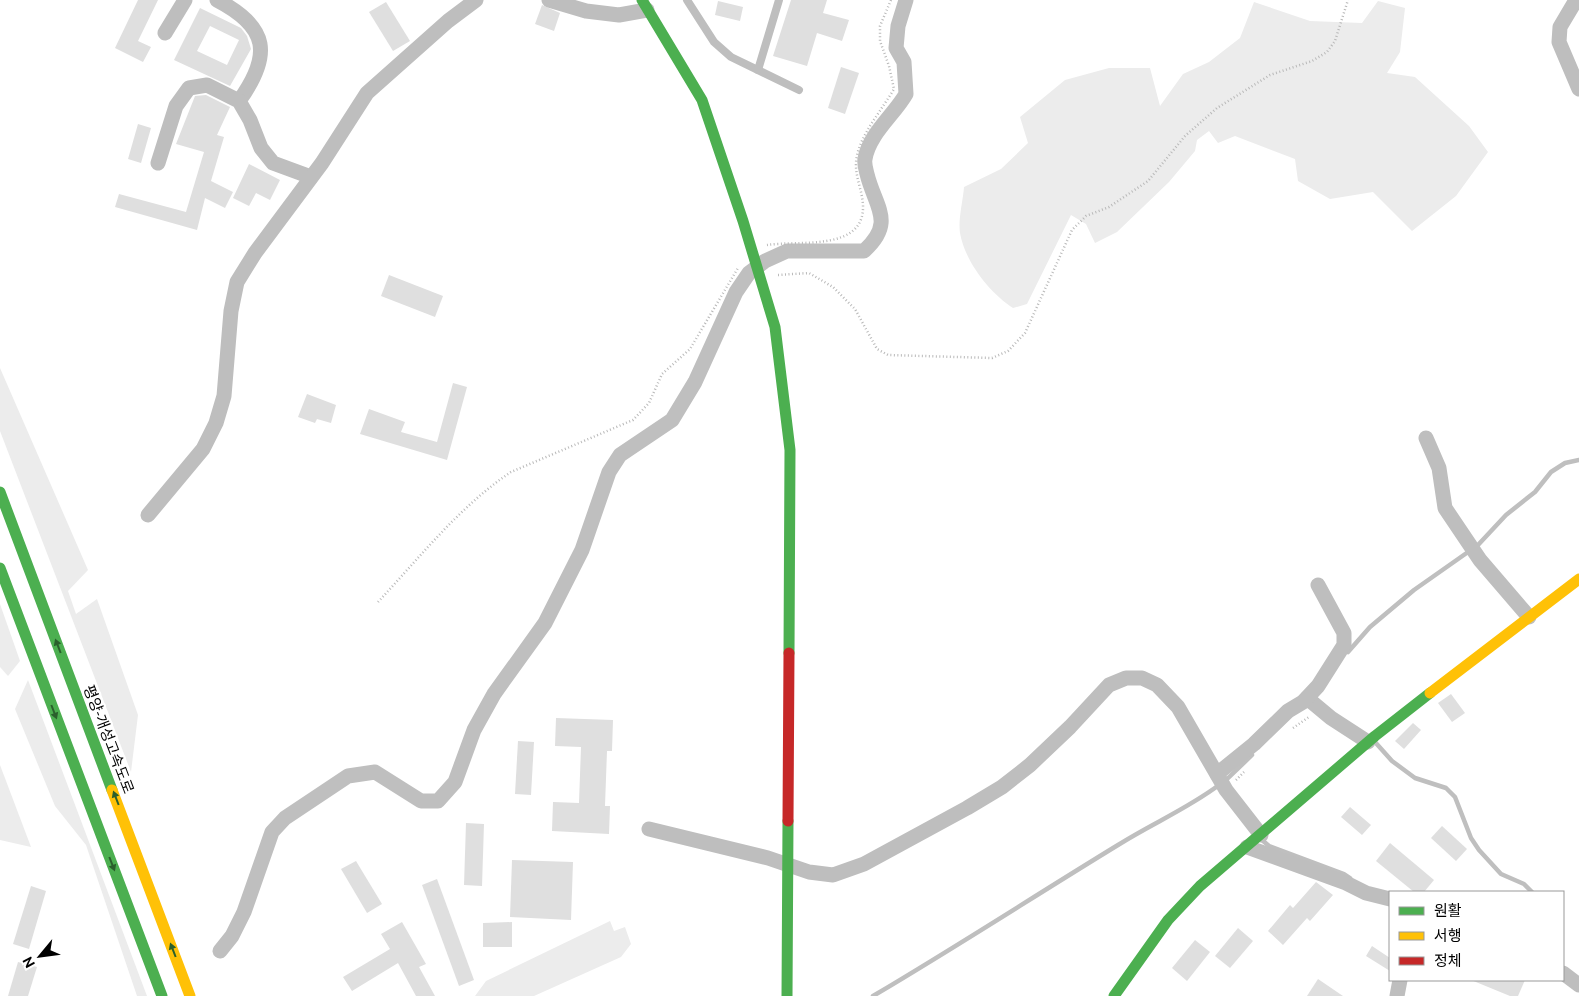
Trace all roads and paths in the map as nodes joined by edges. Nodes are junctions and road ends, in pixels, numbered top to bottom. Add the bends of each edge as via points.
1 (185, 0) edge
2 (217, 0) edge
3 (476, 0) edge
4 (550, 0) edge
5 (687, 0) edge
6 (779, 0) edge
7 (891, 0) edge
8 (1348, 0) edge
9 (1576, 0) edge
10 (644, 5) edge
11 (165, 33) dead end
12 (758, 70) junction
13 (1579, 89) edge
14 (799, 90) dead end
15 (239, 101) junction
16 (158, 163) dead end
17 (311, 177) junction
18 (751, 248) junction
19 (760, 277) junction
20 (1426, 438) dead end
21 (0, 492) edge
22 (148, 515) dead end
23 (0, 568) edge
24 (1579, 579) edge
25 (1318, 585) dead end
26 (378, 602) dead end
27 (1530, 617) junction
28 (1307, 698) junction
29 (1371, 740) junction
30 (1217, 774) junction
31 (649, 829) dead end
32 (1256, 839) junction
33 (789, 867) junction
34 (1389, 898) edge
35 (1564, 974) edge
36 (1400, 981) edge
37 (1579, 985) edge
38 (162, 996) edge
39 (190, 996) edge
40 (787, 996) edge
41 (1114, 996) edge
42 (1397, 996) edge

1 - 11 street
2 - 15 street via 254,27 262,50 255,79
3 - 17 street via 367,93
4 - 10 street via 586,11 619,15
5 - 12 lane via 714,42 731,58
6 - 12 lane
7 - 18 path via 880,26 880,41 894,89 857,154 855,170 863,205 861,222 849,235 838,240 785,242
8 - 19 path via 1335,41 1327,52 1312,61 1270,75 1217,108 1185,136 1148,181 1109,207 1086,216 1072,230 1025,333 1008,351 992,358 888,355 876,349 854,309 833,287 809,273
9 - 13 street via 1560,27 1559,42
10 - 18 main road via 702,100
12 - 14 lane
15 - 16 street via 207,85 189,88 176,106
15 - 17 street via 261,148 273,162
17 - 22 street via 237,282 231,311 224,396 216,423 203,449
18 - 19 main road
18 - 26 path via 690,349 662,374 641,413 633,420 511,472 493,484 470,503
19 - 33 main road via 775,327 790,450
20 - 27 street via 1439,468 1445,508 1480,560
39 -> 21 main road, 평양-개성고속도로
23 -> 38 main road
24 - 27 main road
25 - 28 street via 1344,633 1344,645
27 - 29 main road
28 - 29 street via 1331,718
28 - 30 street
29 - 32 main road
30 - 32 street
30 - 33 street via 1178,708 1157,685 1142,678 1126,678 1109,684 1030,765 968,808 864,864 833,876
31 - 33 street via 768,858
32 - 34 street via 1366,893
32 - 41 main road via 1200,886 1168,920
33 - 40 main road
35 - 37 street
36 - 42 street

